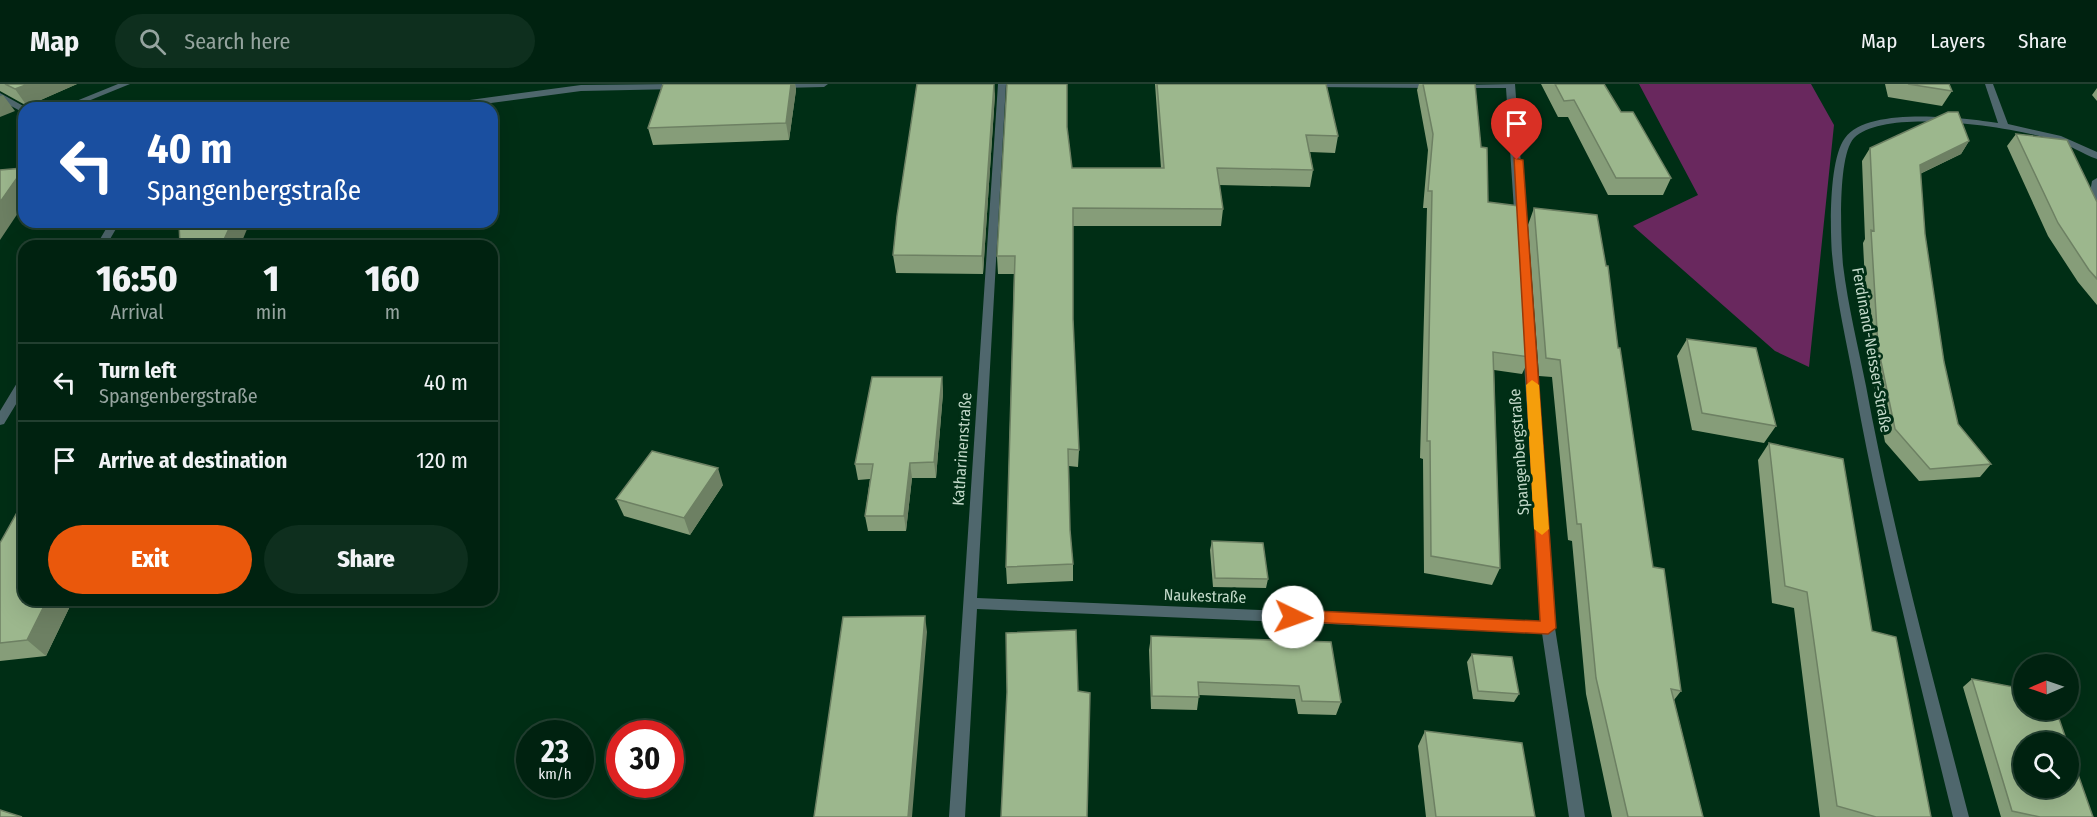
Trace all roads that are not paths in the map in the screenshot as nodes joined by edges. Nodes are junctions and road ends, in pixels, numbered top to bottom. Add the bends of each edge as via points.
1 (126, 84) edge
2 (824, 84) edge
3 (1002, 84) edge
4 (1300, 84) edge
5 (1989, 84) edge
6 (766, 85) edge
7 (1441, 85) edge
8 (1453, 85) edge
9 (1511, 85) edge
10 (650, 86) edge
11 (685, 87) edge
12 (0, 96) edge
13 (79, 102) edge
14 (477, 102) edge
15 (18, 107) edge
16 (2004, 127) junction
17 (2097, 156) edge
18 (2097, 181) edge
19 (2097, 210) edge
20 (18, 391) edge
21 (0, 421) edge
22 (969, 603) junction
23 (1548, 628) junction
24 (957, 817) edge
25 (1577, 817) edge
26 (1961, 817) edge

1 - 13 street
2 - 6 street
3 - 22 street, Katharinenstraße
4 - 7 street
5 - 16 street
8 - 9 street
9 - 23 street, Spangenbergstraße
10 - 11 street
10 - 14 street via 581,88
12 - 15 street
16 - 17 street, Ferdinand-Neisser-Straße via 2058,138
16 - 26 street, Ferdinand-Neisser-Straße via 1885,119 1860,129 1849,139 1838,174 1837,252 1873,464
18 - 19 street
20 - 21 street
22 - 23 street, Naukestraße
22 - 24 street, Katharinenstraße
23 - 25 street, Spangenbergstraße

